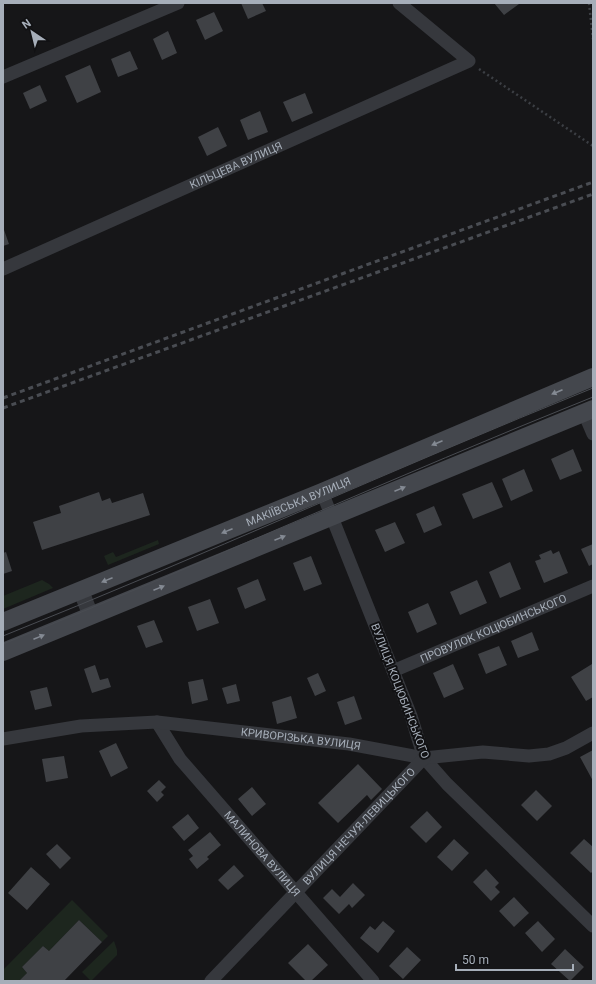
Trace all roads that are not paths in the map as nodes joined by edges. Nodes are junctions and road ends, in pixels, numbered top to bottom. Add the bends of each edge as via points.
1 (178, 3) edge
2 (399, 3) edge
3 (3, 77) edge
4 (3, 269) edge
5 (593, 377) edge
6 (589, 411) edge
7 (593, 434) edge
8 (322, 492) junction
9 (332, 517) junction
10 (593, 586) edge
11 (81, 591) junction
12 (91, 616) junction
13 (3, 622) edge
14 (3, 652) edge
15 (393, 671) junction
16 (157, 722) junction
17 (593, 733) edge
18 (3, 739) edge
19 (424, 758) junction
20 (295, 893) junction
21 (593, 926) edge
22 (211, 981) edge
23 (373, 981) edge

1 - 3 street
2 - 4 street, КІЛЬЦЕВА ВУЛИЦЯ via 468,62
5 -> 8 main road, МАКІЇВСЬКА ВУЛИЦЯ
6 - 7 street
9 -> 6 main road
8 - 9 street, ВУЛИЦЯ КОЦЮБИНСЬКОГО
8 -> 11 main road, МАКІЇВСЬКА ВУЛИЦЯ
12 -> 9 main road
9 - 15 street, ВУЛИЦЯ КОЦЮБИНСЬКОГО
10 - 15 street, ПРОВУЛОК КОЦЮБИНСЬКОГО
11 - 12 street
11 - 13 main road, МАКІЇВСЬКА ВУЛИЦЯ
14 -> 12 main road
15 - 19 street, ВУЛИЦЯ КОЦЮБИНСЬКОГО
16 - 18 street, КРИВОРІЗЬКА ВУЛИЦЯ via 81,726
16 - 19 street, КРИВОРІЗЬКА ВУЛИЦЯ via 349,744
16 - 20 street, МАЛИНОВА ВУЛИЦЯ via 180,759
17 - 19 street, КРИВОРІЗЬКА ВУЛИЦЯ via 566,748 542,755 483,752
19 - 20 street, ВУЛИЦЯ НЕЧУЯ-ЛЕВИЦЬКОГО
19 - 21 street, ВУЛИЦЯ КОЦЮБИНСЬКОГО via 447,784
20 - 22 street, ВУЛИЦЯ НЕЧУЯ-ЛЕВИЦЬКОГО
20 - 23 street, МАЛИНОВА ВУЛИЦЯ

